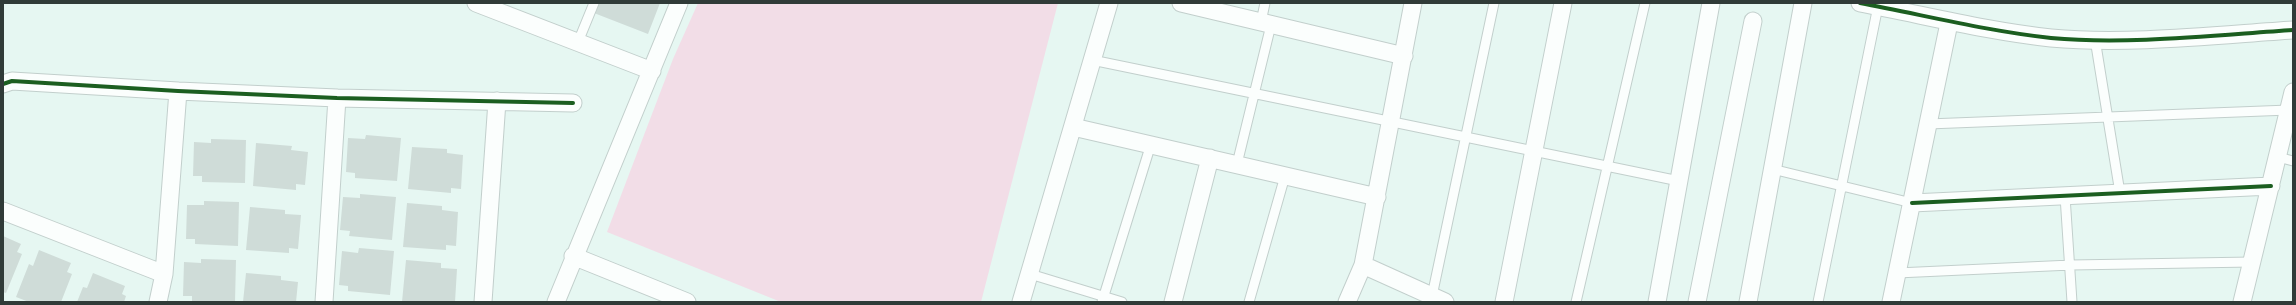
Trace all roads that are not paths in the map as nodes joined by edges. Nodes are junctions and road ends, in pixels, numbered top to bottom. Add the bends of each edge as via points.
1 (476, 3) edge
2 (594, 3) edge
3 (679, 3) edge
4 (1109, 3) edge
5 (1181, 3) edge
6 (1265, 3) edge
7 (1413, 3) edge
8 (1494, 3) edge
9 (1563, 3) edge
10 (1645, 3) edge
11 (1711, 3) edge
12 (1802, 3) edge
13 (1860, 3) edge
14 (493, 6) edge
15 (1878, 6) junction
16 (1753, 21) dead end
17 (1949, 23) junction
18 (1266, 24) junction
19 (2293, 30) edge
20 (2094, 39) junction
21 (578, 42) junction
22 (1404, 56) junction
23 (1092, 60) junction
24 (652, 70) junction
25 (3, 84) edge
26 (178, 92) junction
27 (2293, 92) edge
28 (1254, 93) junction
29 (337, 98) junction
30 (497, 101) junction
31 (573, 102) dead end
32 (2290, 110) junction
33 (2108, 117) junction
34 (1390, 122) junction
35 (1928, 124) junction
36 (1073, 127) junction
37 (1466, 138) junction
38 (1151, 144) junction
39 (1534, 151) junction
40 (1210, 158) junction
41 (2285, 159) edge
42 (1237, 164) junction
43 (1607, 166) junction
44 (1772, 169) junction
45 (1285, 176) junction
46 (1679, 181) junction
47 (1842, 186) junction
48 (2271, 186) junction
49 (2120, 193) junction
50 (2065, 196) junction
51 (1377, 197) junction
52 (1912, 202) junction
53 (3, 211) edge
54 (573, 256) junction
55 (2252, 262) junction
56 (1363, 265) junction
57 (2071, 266) junction
58 (1897, 273) junction
59 (164, 274) junction
60 (1030, 274) junction
61 (1103, 299) edge
62 (1439, 299) edge
63 (158, 302) edge
64 (324, 302) edge
65 (483, 302) edge
66 (556, 302) edge
67 (687, 302) edge
68 (1021, 302) edge
69 (1122, 302) edge
70 (1173, 302) edge
71 (1249, 302) edge
72 (1347, 302) edge
73 (1504, 302) edge
74 (1576, 302) edge
75 (1657, 302) edge
76 (1697, 302) edge
77 (1748, 302) edge
78 (1818, 302) edge
79 (1891, 302) edge
80 (2072, 302) edge
81 (2242, 302) edge

1 - 14 street
2 - 21 lane
3 - 24 street
4 - 23 street
5 - 18 street
6 - 18 lane
7 - 22 street
8 - 37 lane
9 - 39 street
10 - 43 lane
11 - 46 street
12 - 44 street
13 - 15 street
14 - 21 street
15 - 17 street
15 - 47 lane
16 - 76 street
17 - 20 street via 2051,38
17 - 35 street
18 - 22 street
18 - 28 lane
19 - 20 street
20 - 33 lane
21 - 24 street
22 - 34 street
23 - 28 lane
23 - 36 street
24 - 54 street
25 - 26 street via 12,81
26 - 29 street
26 - 59 street
27 - 32 street
28 - 34 lane
28 - 42 lane
29 - 30 street
29 - 64 street
30 - 31 street
30 - 65 street
32 - 33 lane
32 - 41 street
33 - 35 lane
33 - 49 lane
34 - 37 lane
34 - 51 street
35 - 52 street
36 - 38 street
36 - 60 street
37 - 39 lane
37 - 62 lane
38 - 40 street
38 - 61 lane
39 - 43 lane
39 - 73 street
40 - 42 street
40 - 70 street
41 - 48 street
42 - 45 street
43 - 46 lane
43 - 74 lane
44 - 47 lane
44 - 77 street
45 - 51 street
45 - 71 lane
46 - 75 street
47 - 52 lane
47 - 78 lane
48 - 49 street
48 - 55 street
49 - 50 street
50 - 52 street
50 - 57 lane
51 - 56 street
52 - 58 street
53 - 59 street
54 - 66 street
54 - 67 street
55 - 57 lane
55 - 81 street
56 - 62 street
56 - 72 street
57 - 58 lane
57 - 80 lane
58 - 79 street
59 - 63 street
60 - 61 lane
60 - 68 street
61 - 69 lane

